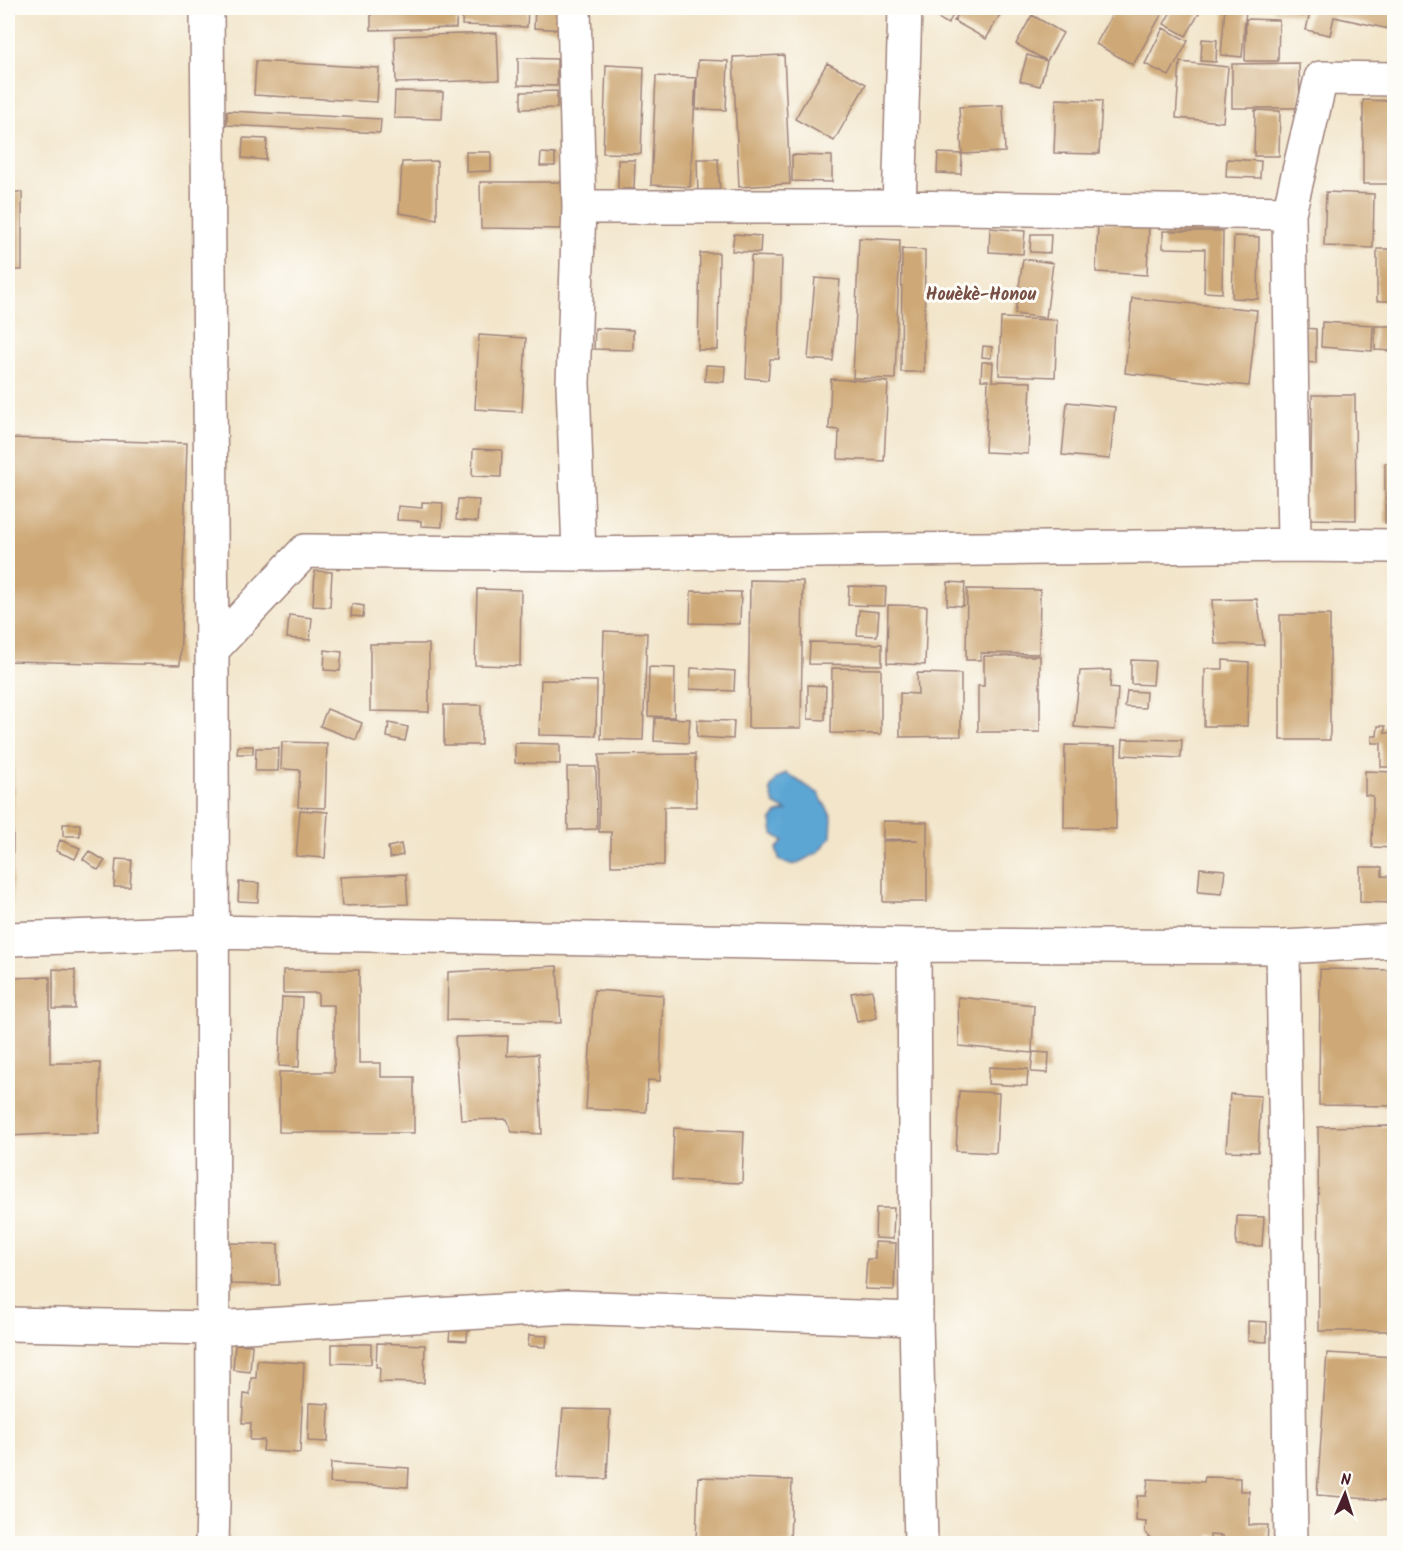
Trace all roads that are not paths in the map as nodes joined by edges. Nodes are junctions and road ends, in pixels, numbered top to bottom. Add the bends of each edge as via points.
1 (207, 8) edge
2 (574, 8) edge
3 (905, 8) edge
4 (1395, 79) edge
5 (579, 207) junction
6 (899, 207) junction
7 (1289, 213) junction
8 (1294, 545) junction
9 (1395, 546) edge
10 (579, 554) junction
11 (212, 650) junction
12 (212, 932) junction
13 (8, 939) edge
14 (1395, 941) edge
15 (914, 945) junction
16 (1283, 947) junction
17 (916, 1319) junction
18 (8, 1324) edge
19 (213, 1328) junction
20 (212, 1544) edge
21 (921, 1544) edge
22 (1290, 1544) edge

1 - 11 street
2 - 5 street
3 - 6 street
4 - 7 street via 1322,78
5 - 6 street
5 - 10 street via 573,383
6 - 7 street
7 - 8 street
8 - 9 street
8 - 10 street
10 - 11 street via 305,551
11 - 12 street
12 - 13 street
12 - 15 street
12 - 19 street
14 - 16 street
15 - 16 street
15 - 17 street
16 - 22 street
17 - 19 street via 567,1307
17 - 21 street
18 - 19 street
19 - 20 street

